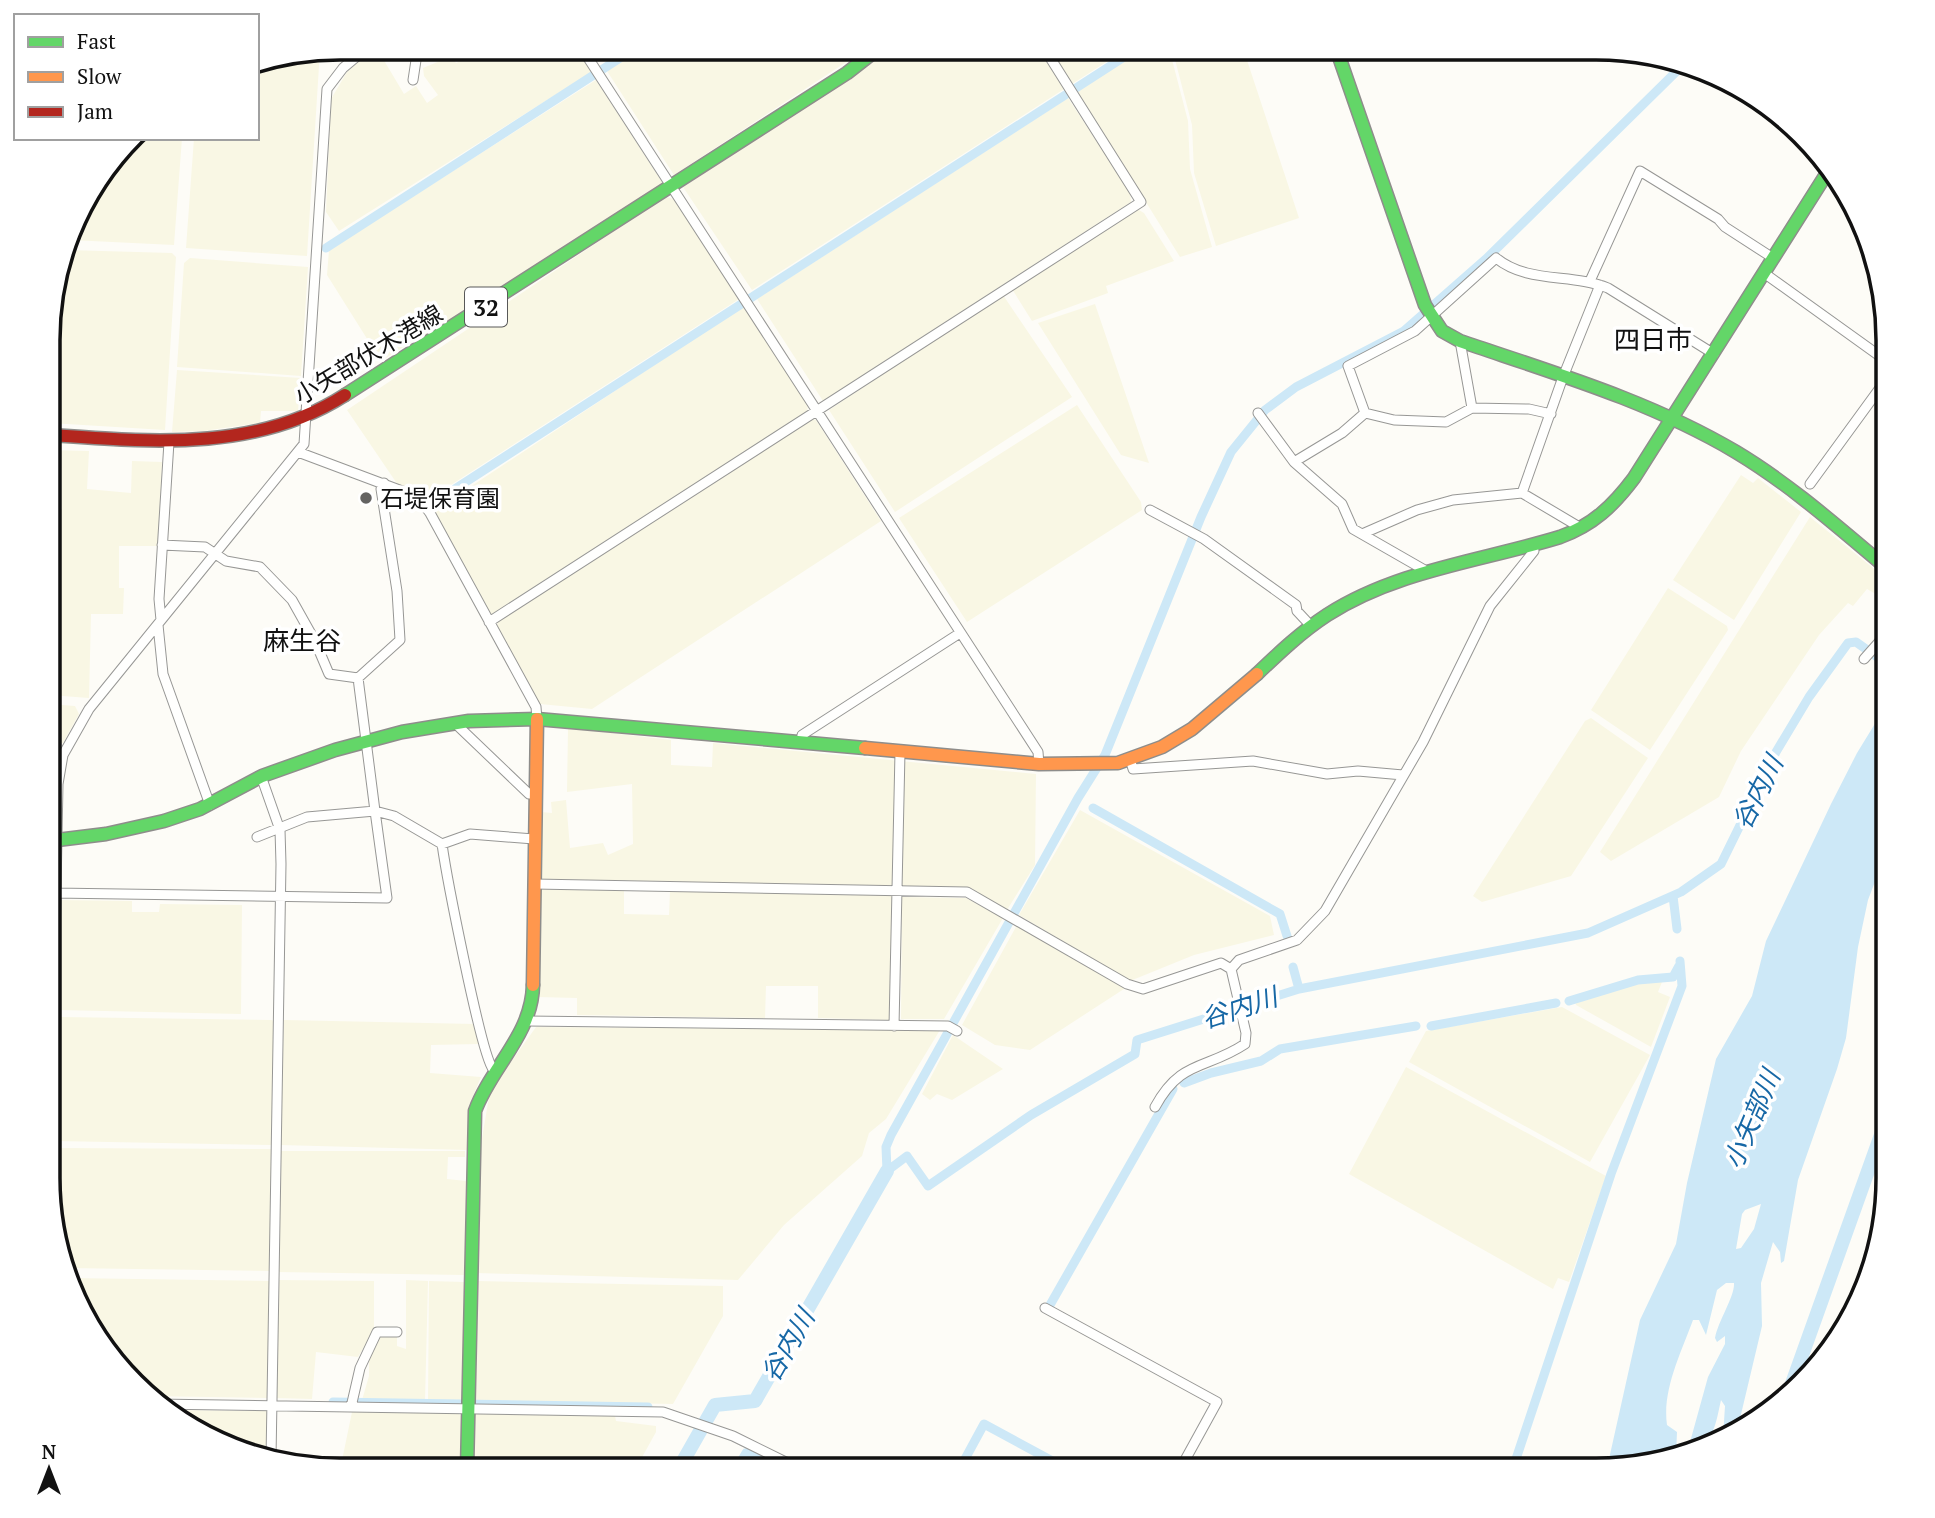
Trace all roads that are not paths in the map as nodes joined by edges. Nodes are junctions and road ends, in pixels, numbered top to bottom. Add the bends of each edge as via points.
1 (353, 60) edge
2 (416, 60) edge
3 (589, 60) edge
4 (857, 60) edge
5 (1052, 60) edge
6 (1340, 60) edge
7 (413, 80) dead end
8 (1824, 178) edge
9 (670, 187) junction
10 (1773, 258) junction
11 (1764, 273) junction
12 (1590, 281) junction
13 (1600, 285) junction
14 (1429, 313) junction
15 (1460, 341) junction
16 (1876, 353) edge
17 (1714, 354) junction
18 (1563, 377) junction
19 (1876, 393) edge
20 (1472, 408) junction
21 (817, 410) junction
22 (1258, 413) dead end
23 (1364, 413) junction
24 (1551, 414) junction
25 (306, 418) junction
26 (1673, 418) junction
27 (60, 436) edge
28 (169, 442) junction
29 (298, 452) junction
30 (1294, 462) junction
31 (384, 483) junction
32 (1810, 484) dead end
33 (1522, 493) junction
34 (1150, 510) dead end
35 (1581, 528) junction
36 (1362, 534) junction
37 (162, 545) junction
38 (1533, 545) junction
39 (217, 553) junction
40 (1876, 559) edge
41 (1428, 572) junction
42 (159, 622) junction
43 (489, 622) junction
44 (1311, 626) junction
45 (960, 633) junction
46 (1876, 646) edge
47 (1864, 659) dead end
48 (358, 678) junction
49 (537, 719) junction
50 (458, 722) junction
51 (367, 743) junction
52 (801, 743) junction
53 (900, 752) junction
54 (1130, 760) junction
55 (1039, 764) junction
56 (60, 775) edge
57 (1403, 775) junction
58 (261, 776) junction
59 (535, 794) junction
60 (210, 805) junction
61 (375, 811) junction
62 (280, 830) junction
63 (257, 837) dead end
64 (534, 839) junction
65 (60, 840) edge
66 (442, 844) junction
67 (534, 884) junction
68 (898, 890) junction
69 (60, 893) edge
70 (281, 898) junction
71 (1231, 973) junction
72 (527, 1021) junction
73 (894, 1026) junction
74 (953, 1029) dead end
75 (493, 1069) junction
76 (1155, 1107) dead end
77 (1045, 1308) dead end
78 (397, 1332) dead end
79 (174, 1404) edge
80 (272, 1406) junction
81 (351, 1407) junction
82 (469, 1409) junction
83 (271, 1450) edge
84 (467, 1459) edge
85 (780, 1459) edge
86 (1186, 1459) edge

1 - 25 street via 327,89
2 - 7 street
3 - 9 street
4 - 9 street, 小矢部伏木港線 / 32
5 - 21 street via 1141,202
6 - 14 street
8 - 10 street
9 - 21 street
9 - 25 street, 小矢部伏木港線 / 32 via 355,392
10 - 11 street
10 - 12 street via 1640,171
11 - 16 street
11 - 17 street
12 - 13 street
12 - 14 street via 1513,271 1496,258
13 - 17 street
13 - 18 street
14 - 15 street via 1442,331
14 - 23 street via 1378,353 1348,366
15 - 18 street
15 - 20 street
17 - 26 street
18 - 24 street
18 - 26 street
19 - 32 street
20 - 23 street via 1446,422
20 - 24 street
21 - 43 street
21 - 45 street
22 - 30 street
23 - 30 street via 1342,433
24 - 33 street
25 - 28 street, 小矢部伏木港線 / 32 via 224,440
25 - 29 street
26 - 35 street via 1615,504
26 - 40 street via 1760,467
27 - 28 street, 小矢部伏木港線 / 32
28 - 37 street
29 - 31 street
29 - 39 street
30 - 36 street via 1342,505 1353,529
31 - 43 street via 418,497
31 - 48 street via 381,489 400,640
33 - 35 street
33 - 36 street via 1453,500
34 - 44 street via 1195,533 1296,604
35 - 38 street
36 - 41 street
37 - 39 street via 205,547
37 - 42 street
38 - 41 street
38 - 57 street via 1534,551 1490,606
39 - 42 street
39 - 48 street via 226,561 260,567 292,600 329,674
41 - 44 street via 1359,597
42 - 56 street via 89,709 67,745
42 - 60 street via 163,674
43 - 49 street via 536,707
44 - 54 street via 1203,720
45 - 52 street via 802,735
45 - 55 street via 1038,752
46 - 47 street
48 - 51 street
49 - 50 street
49 - 52 street
49 - 59 street
50 - 51 street
50 - 59 street via 519,785
51 - 58 street
51 - 61 street
52 - 53 street
53 - 55 street
53 - 68 street
54 - 55 street
54 - 57 street via 1133,769 1253,761 1327,774
57 - 71 street via 1362,852 1318,919 1297,940 1238,960
58 - 60 street
58 - 62 street
59 - 64 street
60 - 65 street via 149,823
61 - 62 street via 307,817
61 - 66 street via 394,816
61 - 70 street via 387,898
62 - 63 street
62 - 70 street
64 - 66 street via 470,834
64 - 67 street
66 - 75 street via 448,891
67 - 68 street
67 - 72 street via 533,992
68 - 71 street via 967,892 1143,989 1221,963
68 - 73 street
69 - 70 street
70 - 80 street
71 - 76 street via 1245,1044 1173,1080
72 - 73 street
72 - 75 street
73 - 74 street
75 - 82 street via 475,1111 472,1149
77 - 86 street via 1217,1402
78 - 81 street via 377,1332 360,1368
79 - 80 street
80 - 81 street
80 - 83 street
81 - 82 street
82 - 84 street
82 - 85 street via 663,1412 733,1436

